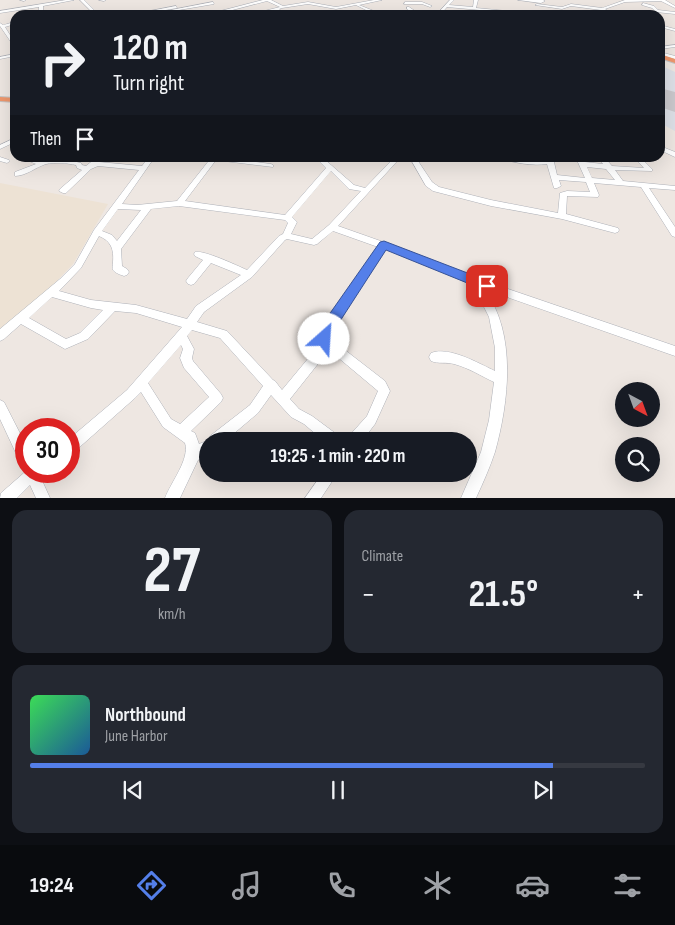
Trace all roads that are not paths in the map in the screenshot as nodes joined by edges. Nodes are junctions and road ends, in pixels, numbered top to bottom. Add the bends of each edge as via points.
1 (37, 0) edge
2 (72, 0) edge
3 (82, 0) edge
4 (208, 0) edge
5 (242, 0) edge
6 (268, 0) edge
7 (380, 0) edge
8 (452, 0) edge
9 (476, 0) edge
10 (520, 0) edge
11 (543, 0) edge
12 (662, 0) edge
13 (630, 1) edge
14 (177, 2) dead end
15 (585, 2) dead end
16 (213, 3) junction
17 (405, 3) dead end
18 (12, 4) dead end
19 (247, 4) junction
20 (537, 4) junction
21 (357, 5) junction
22 (40, 6) junction
23 (446, 6) junction
24 (191, 7) junction
25 (283, 7) junction
26 (585, 7) junction
27 (675, 7) edge
28 (26, 8) joint
29 (174, 8) junction
30 (206, 8) dead end
31 (408, 8) dead end
32 (276, 9) joint
33 (475, 9) junction
34 (602, 9) joint
35 (15, 10) joint
36 (43, 10) edge
37 (92, 10) edge
38 (163, 10) edge
39 (225, 10) joint
40 (272, 10) edge
41 (370, 10) edge
42 (414, 10) joint
43 (442, 10) edge
44 (487, 10) edge
45 (534, 10) edge
46 (656, 10) edge
47 (1, 25) edge
48 (10, 37) edge
49 (34, 162) edge
50 (48, 162) joint
51 (76, 162) edge
52 (95, 162) edge
53 (148, 162) edge
54 (212, 162) edge
55 (242, 162) edge
56 (325, 162) edge
57 (393, 162) edge
58 (416, 162) edge
59 (553, 162) edge
60 (581, 162) edge
61 (586, 162) edge
62 (605, 162) edge
63 (643, 162) edge
64 (91, 166) junction
65 (270, 166) dead end
66 (609, 167) junction
67 (143, 168) junction
68 (329, 169) junction
69 (18, 174) dead end
70 (554, 177) junction
71 (588, 180) junction
72 (621, 184) junction
73 (643, 185) junction
74 (557, 186) dead end
75 (675, 188) edge
76 (365, 190) junction
77 (63, 191) dead end
78 (178, 203) junction
79 (115, 206) junction
80 (148, 207) junction
81 (562, 216) junction
82 (287, 218) junction
83 (332, 227) junction
84 (615, 230) dead end
85 (97, 232) junction
86 (675, 234) edge
87 (286, 236) junction
88 (384, 245) junction
89 (117, 248) junction
90 (198, 254) dead end
91 (210, 258) junction
92 (124, 272) dead end
93 (249, 274) junction
94 (470, 280) junction
95 (191, 281) dead end
96 (52, 293) junction
97 (113, 306) junction
98 (22, 319) junction
99 (190, 324) junction
100 (0, 336) edge
101 (181, 337) junction
102 (328, 344) junction
103 (675, 351) edge
104 (435, 357) dead end
105 (500, 379) junction
106 (142, 382) junction
107 (271, 385) junction
108 (282, 400) junction
109 (0, 406) edge
110 (181, 432) junction
111 (226, 432) edge
112 (323, 432) edge
113 (361, 432) edge
114 (15, 437) edge
115 (80, 438) edge
116 (199, 451) edge
117 (193, 455) junction
118 (325, 482) edge
119 (22, 483) edge
120 (37, 483) edge
121 (316, 496) edge
122 (6, 498) edge
123 (43, 498) edge
124 (172, 498) edge
125 (468, 498) edge

1 - 22 street
2 - 22 street
3 - 37 street
4 - 16 street
5 - 19 street
6 - 19 street
6 - 25 street
7 - 21 street
8 - 23 street
9 - 33 street
10 - 20 street
11 - 20 street
12 - 13 street
12 - 27 street
13 - 34 street
13 - 46 street
14 - 29 street
15 - 26 street
16 - 24 street
16 - 39 street
17 - 42 street via 430,6
18 - 35 street
19 - 39 street
20 - 26 street
20 - 45 street
21 - 25 street via 336,8 307,3
21 - 41 street
22 - 28 street
22 - 36 street
23 - 33 street
23 - 43 street
24 - 29 street
24 - 30 street
25 - 32 street
26 - 34 street
28 - 35 street
29 - 38 street
31 - 42 street
32 - 40 street
33 - 44 street
47 - 48 street
49 - 50 street
50 - 69 street
51 - 64 street via 79,167
52 - 64 street
53 - 67 street
54 - 78 street
55 - 65 street
56 - 68 street
57 - 76 street
58 - 81 street via 429,184 436,189
59 - 70 street
60 - 71 street
61 - 66 street
62 - 66 street
63 - 66 street via 650,170
64 - 67 street
64 - 77 street
66 - 72 street
67 - 79 street
68 - 76 street via 352,187
68 - 82 street
70 - 71 street
70 - 74 street
71 - 72 street
71 - 81 street via 594,196 563,195
72 - 73 street
73 - 75 street
73 - 86 street
76 - 83 street
78 - 80 street
78 - 82 street
79 - 80 street
79 - 85 street
80 - 89 street
81 - 84 street
82 - 87 street via 293,222
83 - 87 street via 312,243
83 - 88 street
85 - 89 street via 111,237
85 - 96 street via 78,266
87 - 93 street
88 - 94 street
88 - 102 street via 324,334
89 - 92 street via 118,268
90 - 91 street
91 - 93 street
91 - 95 street
93 - 99 street via 200,309
94 - 103 street
94 - 105 street via 483,294 495,318 500,341
96 - 97 street via 91,304
96 - 98 street
97 - 98 street via 84,336 66,344
97 - 99 street
98 - 100 street
99 - 101 street
99 - 107 street via 228,337
101 - 106 street
101 - 110 street via 190,347 186,358 188,364 217,398
102 - 108 street
102 - 113 street via 381,384 384,391 371,420
104 - 105 street via 459,360
105 - 125 street via 488,453
106 - 110 street via 168,423
106 - 115 street
107 - 108 street
107 - 111 street via 254,409
108 - 112 street
109 - 114 street
110 - 117 street via 190,438
116 - 117 street
117 - 124 street
118 - 121 street
119 - 122 street
120 - 123 street

